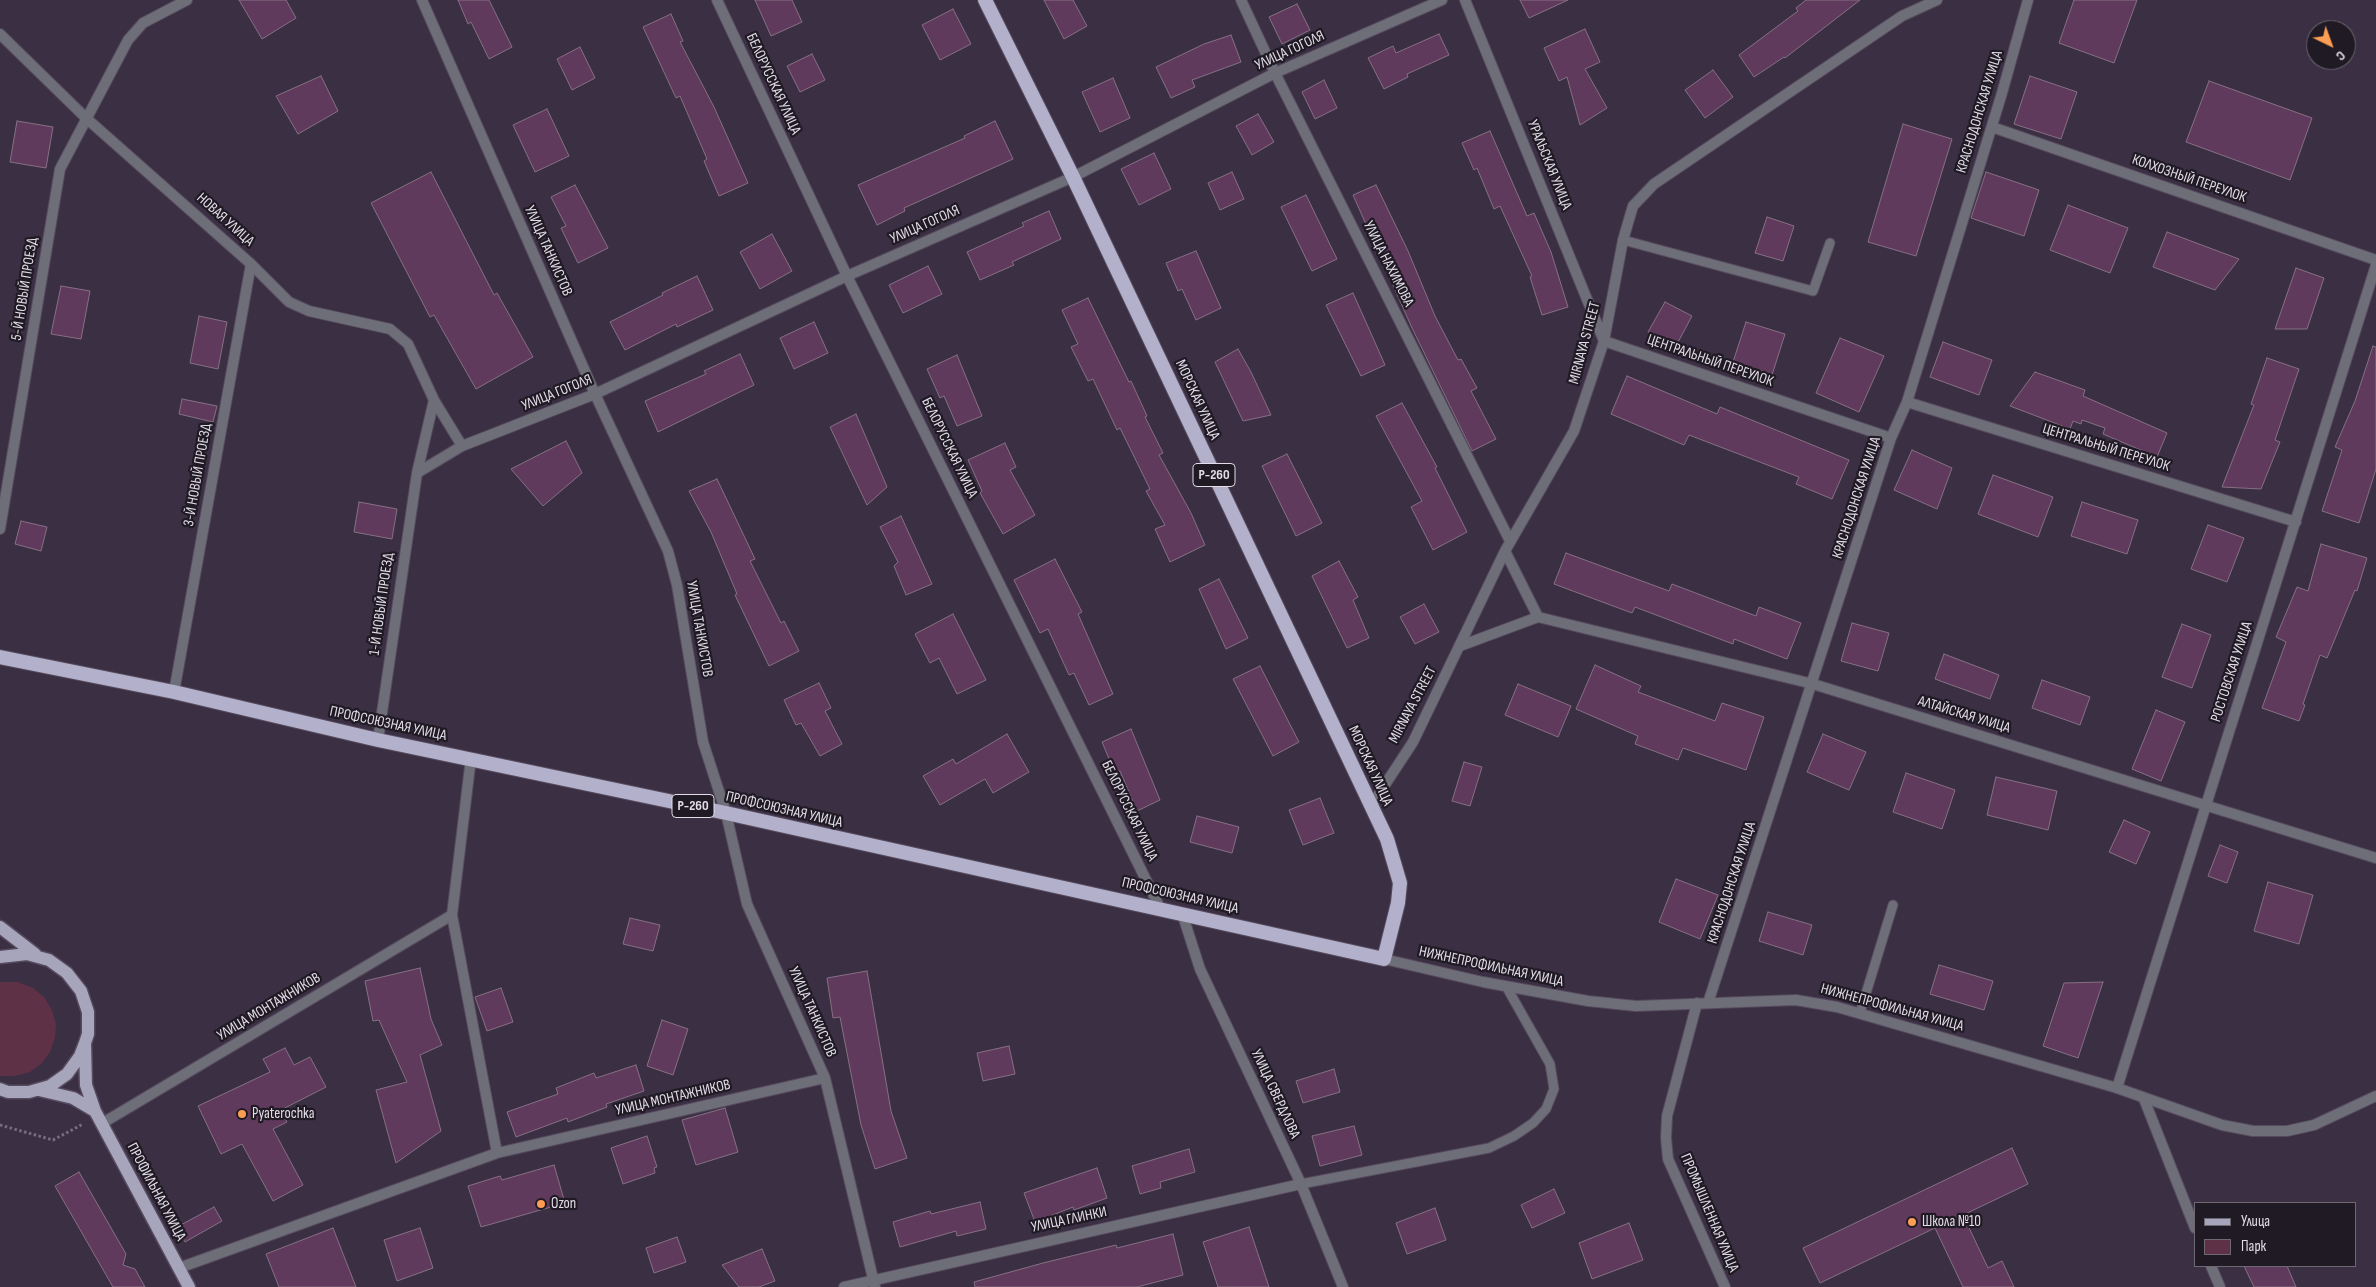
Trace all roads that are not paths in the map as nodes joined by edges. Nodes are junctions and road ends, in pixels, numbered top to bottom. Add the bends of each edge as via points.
1 (187, 0) edge
2 (422, 0) edge
3 (717, 0) edge
4 (985, 0) edge
5 (1241, 0) edge
6 (1442, 0) edge
7 (1465, 0) edge
8 (1937, 0) edge
9 (2028, 0) edge
10 (0, 34) edge
11 (1275, 74) junction
12 (86, 118) junction
13 (1992, 127) junction
14 (1073, 177) junction
15 (1624, 240) junction
16 (1830, 243) dead end
17 (2376, 260) edge
18 (251, 264) junction
19 (2376, 265) edge
20 (847, 276) junction
21 (1604, 341) junction
22 (595, 394) junction
23 (434, 400) junction
24 (1907, 402) junction
25 (1891, 438) junction
26 (462, 446) junction
27 (417, 473) junction
28 (2296, 522) junction
29 (0, 529) edge
30 (1510, 541) junction
31 (1505, 552) junction
32 (1538, 617) junction
33 (1460, 646) junction
34 (0, 656) edge
35 (1812, 684) junction
36 (174, 692) junction
37 (378, 740) junction
38 (471, 758) junction
39 (2205, 804) junction
40 (1371, 806) junction
41 (726, 813) junction
42 (2376, 858) edge
43 (1892, 906) dead end
44 (1160, 908) junction
45 (1182, 913) junction
46 (452, 915) junction
47 (0, 927) edge
48 (0, 957) edge
49 (39, 957) junction
50 (1384, 959) junction
51 (1506, 986) junction
52 (1708, 1003) junction
53 (1697, 1004) junction
54 (1860, 1013) junction
55 (85, 1043) junction
56 (825, 1078) junction
57 (2117, 1088) junction
58 (0, 1089) edge
59 (36, 1090) junction
60 (2376, 1096) edge
61 (2144, 1099) junction
62 (98, 1117) junction
63 (497, 1153) junction
64 (1301, 1184) junction
65 (2194, 1225) edge
66 (2211, 1267) edge
67 (179, 1268) junction
68 (874, 1283) edge
69 (189, 1287) edge
70 (844, 1287) edge
71 (1344, 1287) edge
72 (1725, 1287) edge
73 (2220, 1287) edge

1 - 12 street, 5-Й НОВЫЙ ПРОЕЗД via 143,23 128,40
2 - 22 street, УЛИЦА ТАНКИСТОВ
3 - 20 street, БЕЛОРУССКАЯ УЛИЦА
4 - 14 highway, МОРСКАЯ УЛИЦА / Р-260
5 - 11 street, УЛИЦА НАХИМОВА
6 - 11 street, УЛИЦА ГОГОЛЯ
7 - 21 street, УРАЛЬСКАЯ УЛИЦА
8 - 15 street, MIRNAYA STREET via 1902,16 1654,184 1633,206
9 - 13 street, КРАСНОДОНСКАЯ УЛИЦА
10 - 12 street, НОВАЯ УЛИЦА
11 - 14 street, УЛИЦА ГОГОЛЯ
11 - 30 street, УЛИЦА НАХИМОВА
12 - 18 street, НОВАЯ УЛИЦА
12 - 29 street, 5-Й НОВЫЙ ПРОЕЗД via 60,169
13 - 17 street, КОЛХОЗНЫЙ ПЕРЕУЛОК
13 - 24 street, КРАСНОДОНСКАЯ УЛИЦА
14 - 20 street, УЛИЦА ГОГОЛЯ
14 - 40 highway, МОРСКАЯ УЛИЦА / Р-260
15 - 16 lane via 1813,291
15 - 21 street, MIRNAYA STREET
18 - 23 street, НОВАЯ УЛИЦА via 289,302 310,312 390,329 408,344
18 - 36 street, 3-Й НОВЫЙ ПРОЕЗД
19 - 28 street, РОСТОВСКАЯ УЛИЦА
20 - 22 street, УЛИЦА ГОГОЛЯ
20 - 44 street, БЕЛОРУССКАЯ УЛИЦА
21 - 25 street, ЦЕНТРАЛЬНЫЙ ПЕРЕУЛОК
21 - 30 street, MIRNAYA STREET via 1574,431
22 - 26 street, УЛИЦА ГОГОЛЯ
22 - 41 street, УЛИЦА ТАНКИСТОВ via 668,551 677,585 703,742
23 - 26 street, НОВАЯ УЛИЦА
23 - 27 street
24 - 25 street, КРАСНОДОНСКАЯ УЛИЦА
24 - 28 street, ЦЕНТРАЛЬНЫЙ ПЕРЕУЛОК
25 - 35 street, КРАСНОДОНСКАЯ УЛИЦА
26 - 27 street, УЛИЦА ГОГОЛЯ
27 - 37 street, 1-Й НОВЫЙ ПРОЕЗД
28 - 39 street, РОСТОВСКАЯ УЛИЦА
30 - 31 street, MIRNAYA STREET
31 - 32 street
31 - 33 street, MIRNAYA STREET
32 - 33 street
32 - 35 street, АЛТАЙСКАЯ УЛИЦА
33 - 40 street, MIRNAYA STREET via 1413,742
34 - 36 highway, ПРОФСОЮЗНАЯ УЛИЦА / Р-260
35 - 39 street, АЛТАЙСКАЯ УЛИЦА
35 - 52 street, КРАСНОДОНСКАЯ УЛИЦА
36 - 37 highway, ПРОФСОЮЗНАЯ УЛИЦА / Р-260
37 - 38 highway, ПРОФСОЮЗНАЯ УЛИЦА / Р-260
38 - 41 highway, ПРОФСОЮЗНАЯ УЛИЦА / Р-260
38 - 46 street
39 - 42 street, АЛТАЙСКАЯ УЛИЦА
39 - 57 street, РОСТОВСКАЯ УЛИЦА
40 - 50 highway, МОРСКАЯ УЛИЦА / Р-260 via 1390,847 1400,883
41 - 44 highway, ПРОФСОЮЗНАЯ УЛИЦА / Р-260
41 - 56 street, УЛИЦА ТАНКИСТОВ via 747,904
43 - 54 lane
44 - 45 highway, ПРОФСОЮЗНАЯ УЛИЦА / Р-260
45 - 50 highway, ПРОФСОЮЗНАЯ УЛИЦА / Р-260
45 - 64 street, УЛИЦА СВЕРДЛОВА via 1200,969
46 - 62 street, УЛИЦА МОНТАЖНИКОВ
46 - 63 street
47 - 49 main road
48 - 49 main road via 27,954
49 - 55 main road via 67,973 81,991 88,1012
50 - 51 street, НИЖНЕПРОФИЛЬНАЯ УЛИЦА
51 - 53 street, НИЖНЕПРОФИЛЬНАЯ УЛИЦА via 1636,1006
51 - 64 lane via 1550,1064 1554,1089 1546,1109 1533,1123 1489,1148
52 - 53 street, НИЖНЕПРОФИЛЬНАЯ УЛИЦА
52 - 54 street, НИЖНЕПРОФИЛЬНАЯ УЛИЦА via 1796,1000
53 - 72 street, ПРОМЫШЛЕННАЯ УЛИЦА via 1667,1116 1668,1159
54 - 57 street, НИЖНЕПРОФИЛЬНАЯ УЛИЦА
55 - 59 main road via 67,1074 50,1086
55 - 62 main road, ПРОФИЛЬНАЯ УЛИЦА via 86,1085
56 - 63 street, УЛИЦА МОНТАЖНИКОВ
56 - 68 street, УЛИЦА ТАНКИСТОВ
57 - 61 street, НИЖНЕПРОФИЛЬНАЯ УЛИЦА
58 - 59 main road via 8,1092
59 - 62 main road via 73,1098
60 - 61 street, НИЖНЕПРОФИЛЬНАЯ УЛИЦА via 2314,1125 2287,1131 2254,1131 2222,1125
61 - 65 street
62 - 67 main road, ПРОФИЛЬНАЯ УЛИЦА
63 - 67 street, УЛИЦА МОНТАЖНИКОВ
64 - 68 street, УЛИЦА ГЛИНКИ
64 - 71 street, УЛИЦА СВЕРДЛОВА
66 - 73 street
67 - 69 main road, ПРОФИЛЬНАЯ УЛИЦА
68 - 70 street, УЛИЦА ГЛИНКИ

